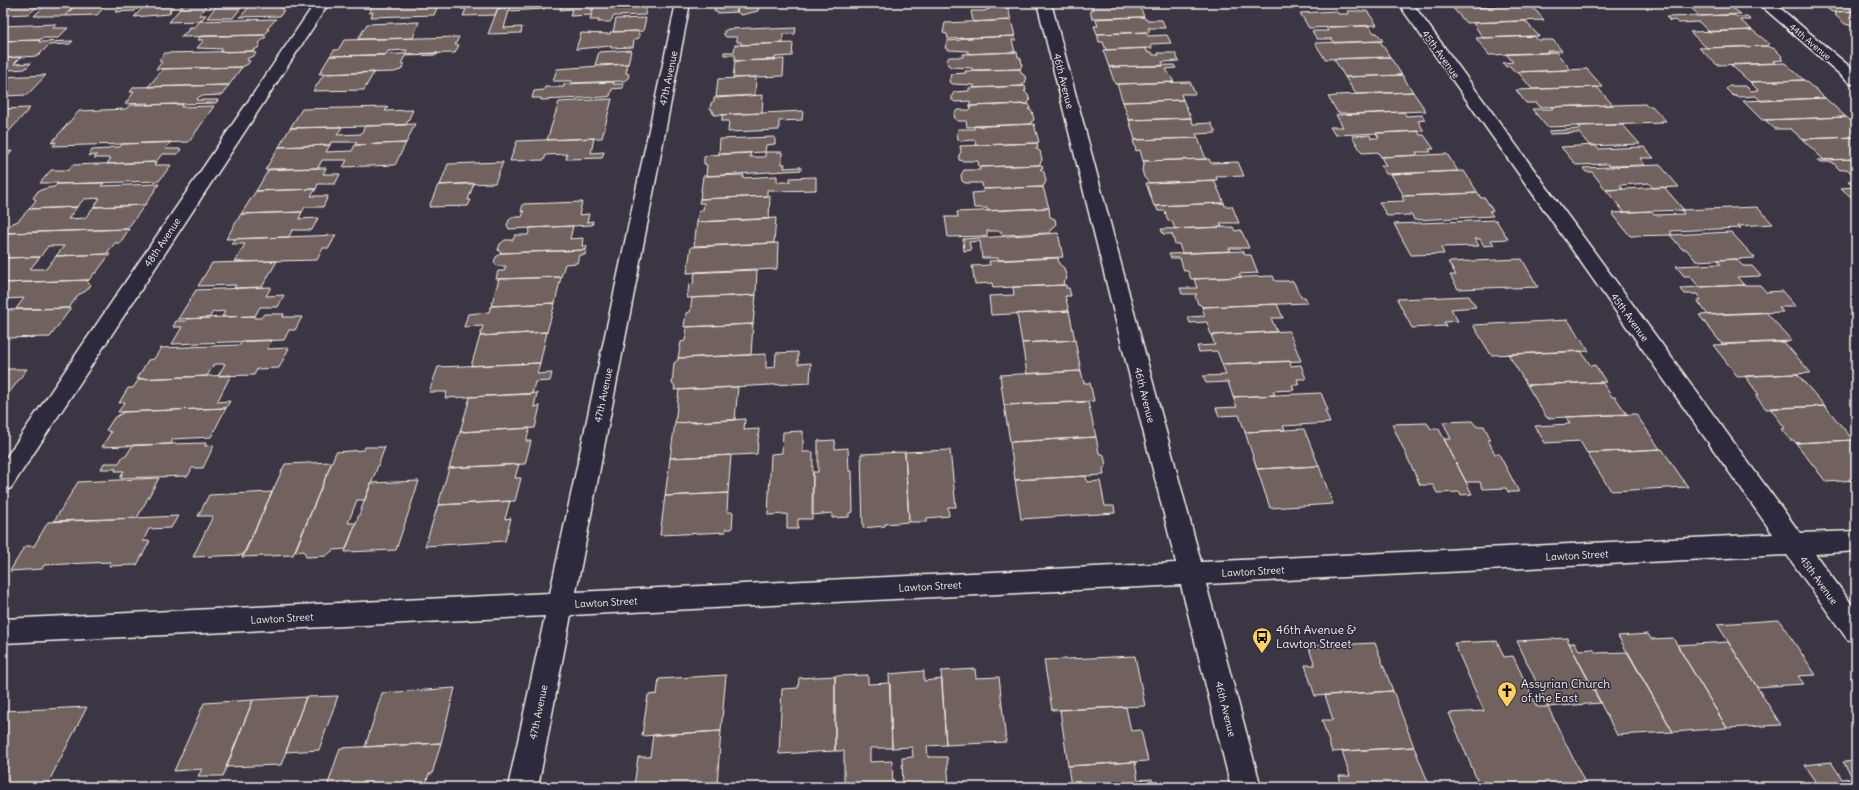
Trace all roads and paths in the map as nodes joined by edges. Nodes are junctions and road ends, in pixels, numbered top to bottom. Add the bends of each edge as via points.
1 (322, 3) edge
2 (683, 3) edge
3 (1044, 3) edge
4 (1405, 3) edge
5 (1765, 3) edge
6 (1856, 80) edge
7 (3, 481) edge
8 (1856, 541) edge
9 (1794, 544) junction
10 (1191, 574) junction
11 (560, 604) junction
12 (3, 631) edge
13 (1856, 631) edge
14 (523, 787) edge
15 (1246, 787) edge

1 - 7 street, 48th Avenue
2 - 11 street, 47th Avenue
3 - 10 street, 46th Avenue
4 - 9 street, 45th Avenue
5 - 6 street, 44th Avenue
8 - 9 street, Lawton Street
9 - 10 street, Lawton Street
9 - 13 street, 45th Avenue
10 - 11 street, Lawton Street
10 - 15 street, 46th Avenue
11 - 12 street, Lawton Street
11 - 14 street, 47th Avenue

